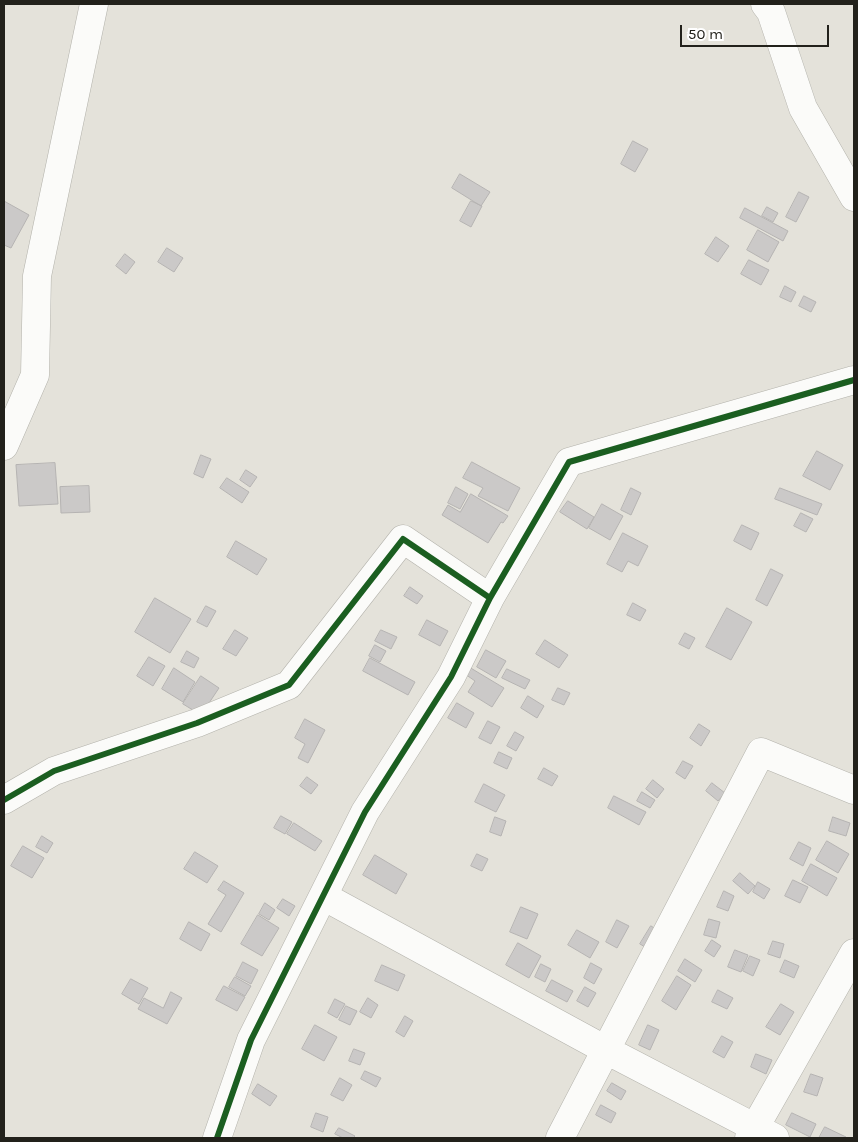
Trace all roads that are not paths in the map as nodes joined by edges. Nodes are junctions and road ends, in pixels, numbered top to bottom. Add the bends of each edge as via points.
1 (94, 4) edge
2 (765, 4) edge
3 (854, 197) edge
4 (854, 380) edge
5 (4, 446) edge
6 (490, 598) junction
7 (854, 790) edge
8 (4, 800) edge
9 (323, 896) junction
10 (854, 952) edge
11 (606, 1050) junction
12 (760, 1135) edge
13 (217, 1138) edge
14 (560, 1138) edge

1 - 5 street via 37,276 35,375
2 - 3 street via 771,12 803,108
4 - 6 street via 569,462
6 - 8 street via 403,539 289,686 197,723 54,771
6 - 9 street via 451,677 365,812
7 - 11 street via 761,752
9 - 11 street
9 - 13 street via 251,1040
10 - 12 street
11 - 12 street
11 - 14 street

